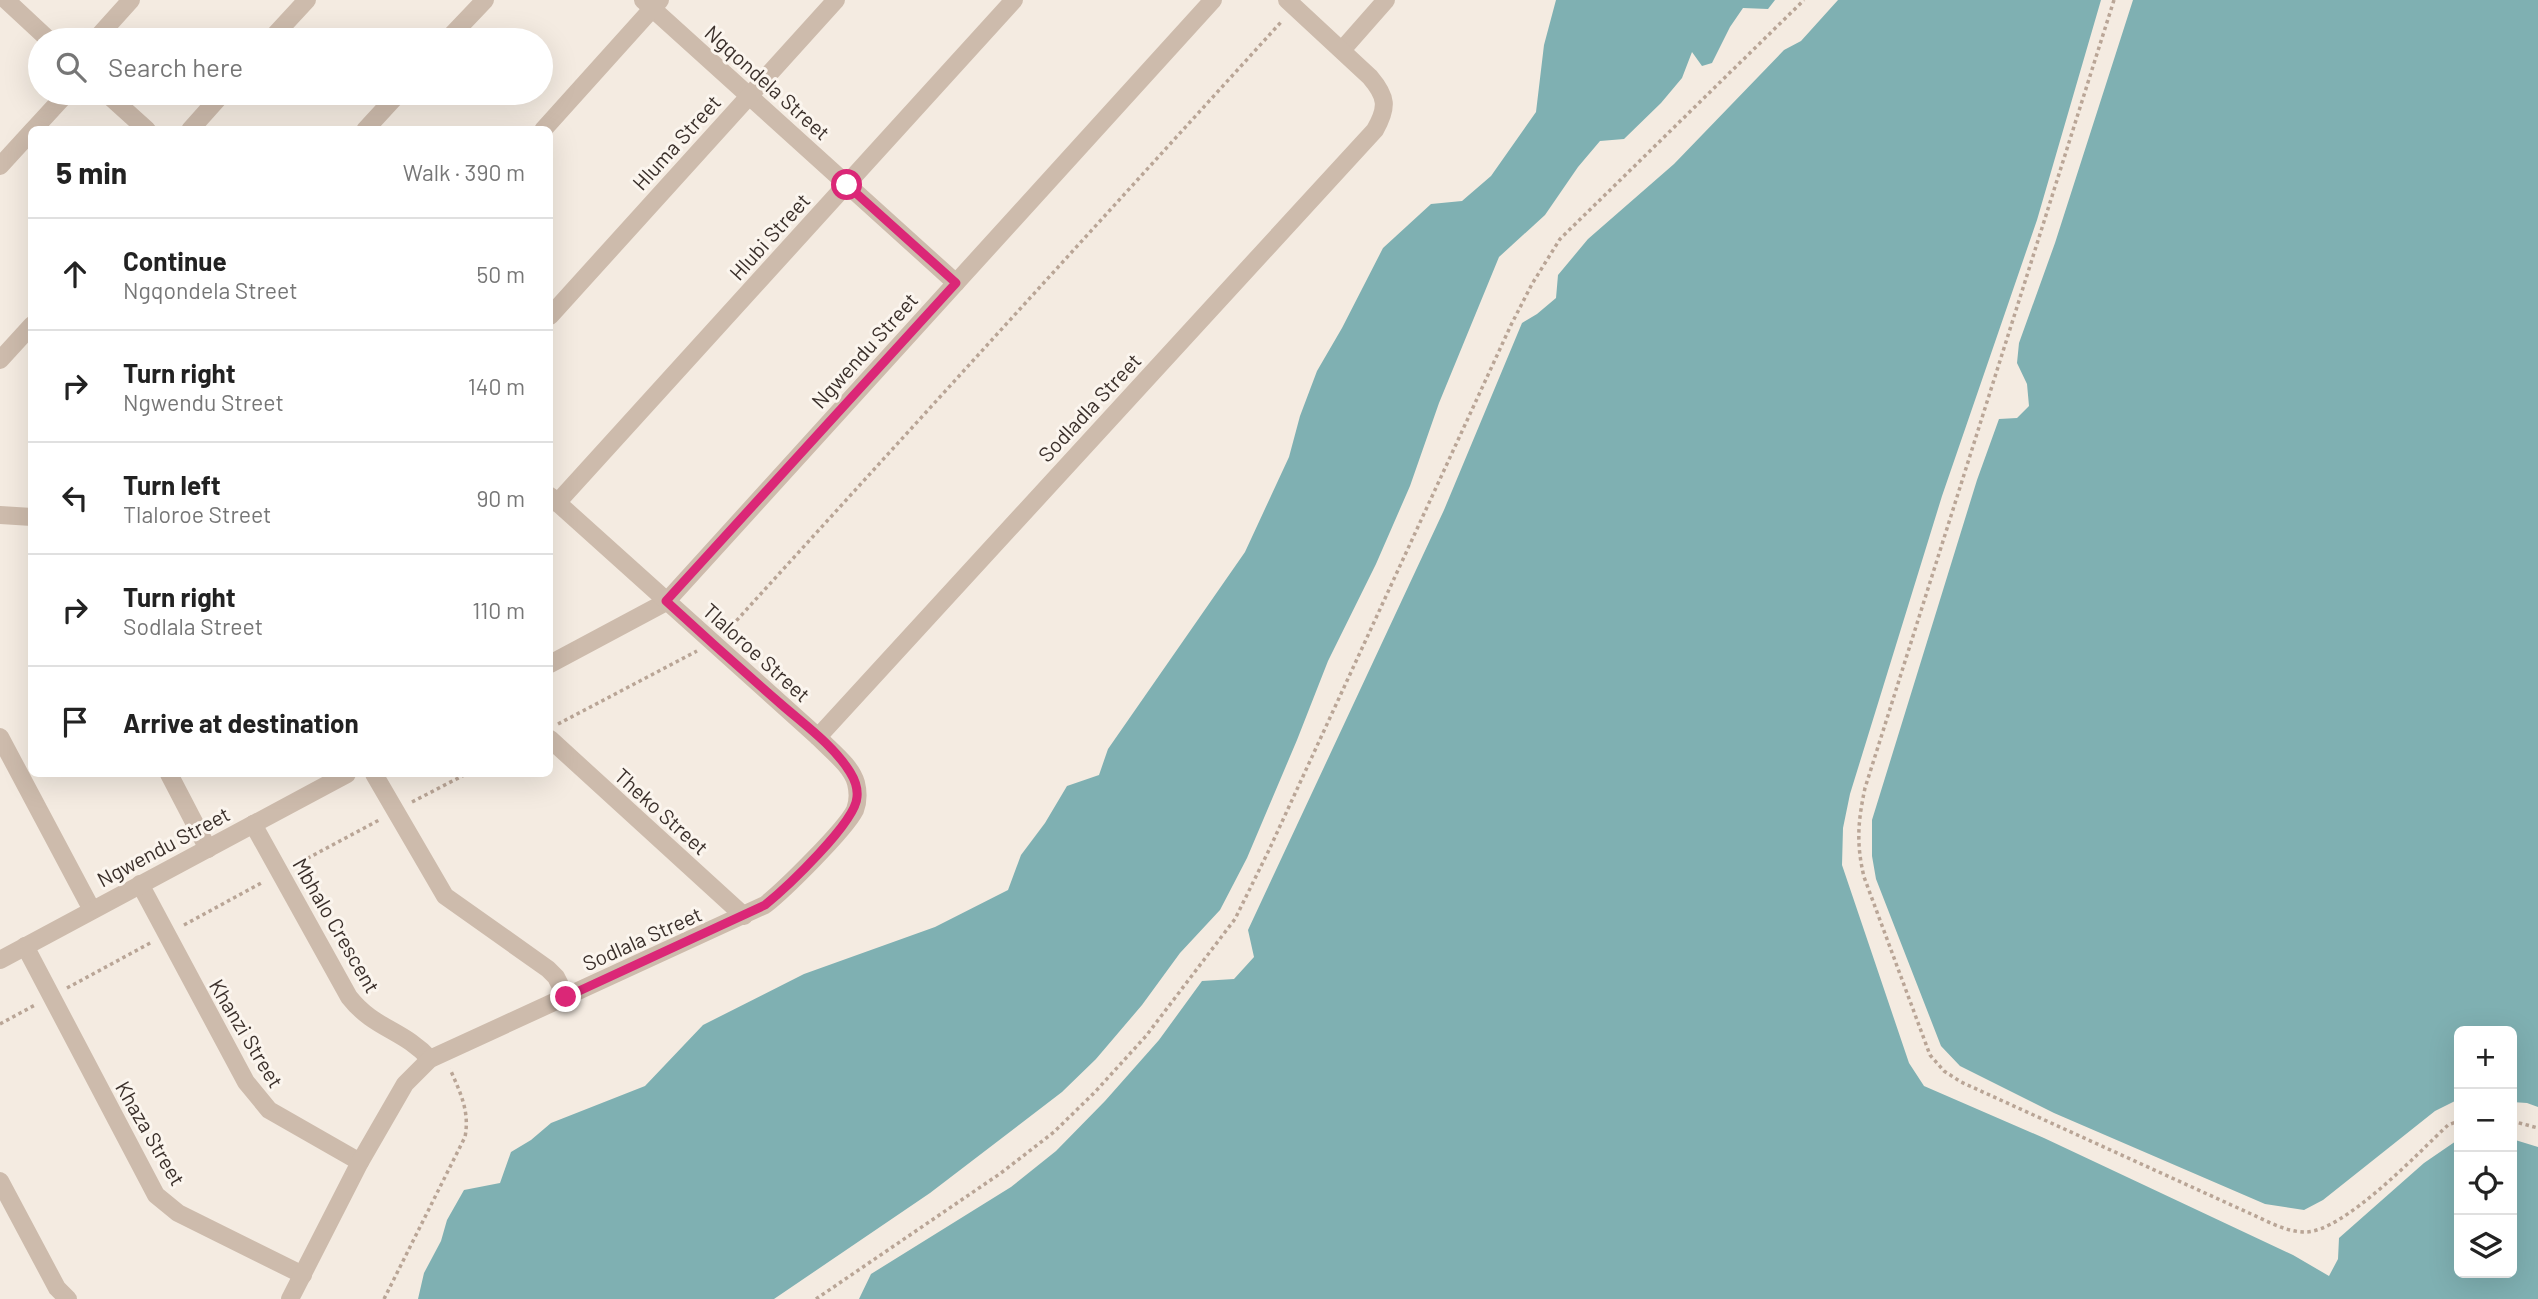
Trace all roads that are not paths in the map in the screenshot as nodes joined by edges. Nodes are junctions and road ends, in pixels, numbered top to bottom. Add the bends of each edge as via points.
1 (6, 0) edge
2 (131, 0) edge
3 (307, 0) edge
4 (485, 0) edge
5 (836, 0) edge
6 (1014, 0) edge
7 (1213, 0) edge
8 (1386, 0) edge
9 (652, 3) edge
10 (1291, 3) edge
11 (36, 28) edge
12 (106, 28) edge
13 (281, 28) edge
14 (458, 28) edge
15 (1342, 50) junction
16 (749, 95) junction
17 (56, 105) edge
18 (119, 105) edge
19 (212, 105) edge
20 (388, 105) edge
21 (36, 126) edge
22 (143, 126) edge
23 (194, 126) edge
24 (369, 126) edge
25 (546, 126) edge
26 (28, 134) edge
27 (0, 166) edge
28 (847, 185) junction
29 (956, 283) junction
30 (553, 313) edge
31 (28, 329) edge
32 (0, 360) edge
33 (553, 500) edge
34 (0, 515) edge
35 (28, 517) edge
36 (666, 601) junction
37 (553, 662) edge
38 (0, 737) edge
39 (818, 737) junction
40 (553, 742) edge
41 (171, 777) edge
42 (341, 777) edge
43 (376, 777) edge
44 (857, 796) joint
45 (253, 824) junction
46 (208, 849) junction
47 (140, 884) junction
48 (92, 910) junction
49 (744, 916) junction
50 (25, 946) junction
51 (0, 960) edge
52 (566, 997) junction
53 (430, 1059) junction
54 (360, 1162) junction
55 (0, 1181) edge
56 (303, 1275) junction
57 (68, 1299) edge
58 (290, 1299) edge

1 - 11 street
2 - 12 street
3 - 13 street
4 - 14 street
5 - 16 street, Hluma Street
6 - 28 street, Hlubi Street
7 - 29 street, Ngwendu Street
8 - 15 street
9 - 16 street, Ngqondela Street
9 - 25 street
10 - 15 street
15 - 39 street, Sodladla Street via 1382,90 1383,116 1374,130
16 - 28 street, Ngqondela Street
16 - 30 street, Hluma Street
17 - 21 street
18 - 22 street
19 - 23 street
20 - 24 street
26 - 27 street
28 - 29 street, Ngqondela Street
28 - 33 street, Hlubi Street
29 - 36 street, Ngwendu Street
31 - 32 street
33 - 36 street, Tlaloroe Street
34 - 35 street
36 - 37 street, Ngwendu Street
36 - 39 street, Tlaloroe Street
38 - 48 street
39 - 44 street, Tlaloroe Street via 849,769
40 - 49 street, Theko Street
41 - 46 street
42 - 45 street, Ngwendu Street
43 - 52 street via 445,896 548,969
44 - 49 street, Sodlala Street via 855,809 839,831 778,895
45 - 46 street, Ngwendu Street
45 - 53 street, Mbhalo Crescent via 355,1004 369,1018 417,1044
46 - 47 street, Ngwendu Street
47 - 48 street, Ngwendu Street
47 - 54 street, Khanzi Street via 259,1101 280,1118
48 - 50 street, Ngwendu Street
49 - 52 street, Sodlala Street
50 - 51 street, Ngwendu Street
50 - 56 street, Khaza Street via 156,1195 178,1213
52 - 53 street, Sodlala Street
53 - 54 street, Sodlala Street via 405,1084
54 - 56 street, Sodlala Street
55 - 57 street via 57,1288
56 - 58 street, Sodlala Street

